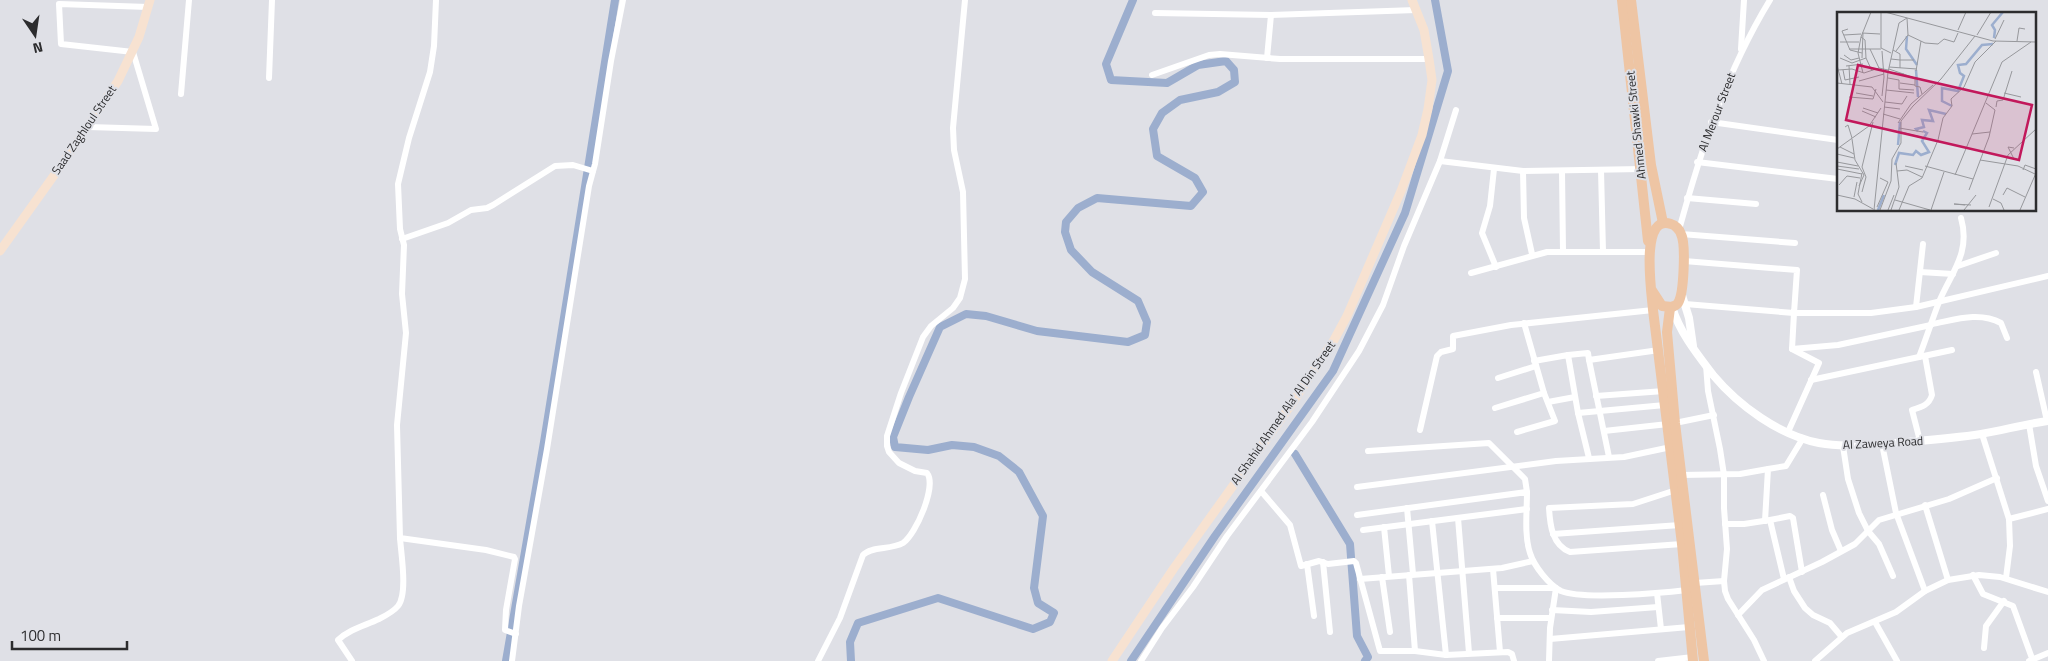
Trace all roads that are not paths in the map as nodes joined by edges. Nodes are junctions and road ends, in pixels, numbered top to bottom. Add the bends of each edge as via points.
1 (190, 0) edge
2 (272, 0) edge
3 (436, 0) edge
4 (623, 0) edge
5 (965, 0) edge
6 (1412, 0) edge
7 (1622, 0) edge
8 (1631, 0) edge
9 (1744, 0) edge
10 (1770, 0) edge
11 (149, 3) edge
12 (1416, 10) junction
13 (1155, 13) dead end
14 (1271, 15) junction
15 (132, 52) junction
16 (1740, 53) junction
17 (1267, 58) junction
18 (1430, 58) junction
19 (1152, 76) dead end
20 (270, 78) dead end
21 (181, 94) dead end
22 (1456, 110) dead end
23 (1711, 122) junction
24 (88, 126) junction
25 (1837, 140) edge
26 (1440, 161) junction
27 (1697, 162) junction
28 (1494, 169) junction
29 (1642, 169) junction
30 (1601, 170) junction
31 (591, 171) junction
32 (1523, 171) junction
33 (1562, 171) junction
34 (1837, 178) edge
35 (1687, 198) junction
36 (1756, 204) dead end
37 (1961, 218) dead end
38 (1663, 223) junction
39 (1680, 232) junction
40 (402, 239) junction
41 (1795, 243) dead end
42 (1924, 244) dead end
43 (0, 251) edge
44 (1649, 251) junction
45 (1563, 252) junction
46 (1603, 252) junction
47 (1996, 253) dead end
48 (1532, 254) junction
49 (1684, 261) junction
50 (1958, 266) junction
51 (1496, 267) junction
52 (1920, 272) junction
53 (1471, 273) dead end
54 (1953, 274) junction
55 (2048, 276) edge
56 (1652, 288) junction
57 (1681, 292) junction
58 (1940, 301) junction
59 (1685, 304) junction
60 (1916, 307) junction
61 (1671, 308) junction
62 (1653, 310) junction
63 (1794, 313) junction
64 (1524, 323) junction
65 (1932, 325) junction
66 (2007, 338) dead end
67 (1693, 346) junction
68 (1792, 348) junction
69 (1659, 350) junction
70 (1952, 350) dead end
71 (1568, 355) junction
72 (1922, 356) junction
73 (1589, 360) junction
74 (1535, 363) junction
75 (1706, 365) junction
76 (2036, 372) dead end
77 (1498, 378) dead end
78 (1811, 380) junction
79 (1664, 391) junction
80 (1544, 392) junction
81 (1596, 396) junction
82 (1575, 397) junction
83 (1548, 402) junction
84 (1666, 405) junction
85 (1495, 408) dead end
86 (1599, 409) junction
87 (1578, 413) junction
88 (1714, 415) junction
89 (2048, 421) edge
90 (1671, 423) junction
91 (2029, 424) junction
92 (1420, 430) dead end
93 (1604, 431) junction
94 (1517, 432) dead end
95 (1788, 432) junction
96 (1982, 434) junction
97 (1803, 438) junction
98 (1920, 441) junction
99 (1882, 444) junction
100 (1843, 446) junction
101 (1671, 447) junction
102 (1368, 451) dead end
103 (1609, 457) junction
104 (1589, 458) junction
105 (1513, 467) junction
106 (1768, 469) junction
107 (1681, 475) junction
108 (1724, 475) junction
109 (1997, 478) junction
110 (1357, 487) dead end
111 (1676, 490) junction
112 (1261, 491) junction
113 (1527, 492) junction
114 (1823, 495) dead end
115 (2048, 501) edge
116 (1925, 506) junction
117 (1407, 508) junction
118 (1527, 509) junction
119 (2048, 509) edge
120 (1896, 513) junction
121 (1357, 515) dead end
122 (1458, 518) junction
123 (2009, 518) junction
124 (1768, 520) junction
125 (1432, 521) junction
126 (1408, 524) junction
127 (1725, 524) junction
128 (1680, 525) junction
129 (1384, 528) junction
130 (1363, 530) dead end
131 (1868, 531) junction
132 (1553, 534) junction
133 (400, 538) junction
134 (1686, 551) junction
135 (1841, 551) junction
136 (1533, 561) junction
137 (1323, 562) junction
138 (1307, 564) junction
139 (1493, 569) junction
140 (1462, 571) junction
141 (1437, 572) junction
142 (1802, 572) junction
143 (1411, 575) junction
144 (1386, 576) junction
145 (1893, 576) dead end
146 (1973, 576) junction
147 (1787, 578) junction
148 (2006, 578) junction
149 (1360, 579) junction
150 (1948, 580) junction
151 (1724, 581) junction
152 (1691, 586) junction
153 (1495, 588) junction
154 (1556, 588) junction
155 (1924, 591) junction
156 (2048, 592) edge
157 (1656, 594) junction
158 (2004, 601) junction
159 (1658, 608) junction
160 (1552, 610) junction
161 (1738, 615) junction
162 (1314, 616) dead end
163 (1497, 618) junction
164 (1551, 618) junction
165 (1875, 622) junction
166 (1689, 627) junction
167 (1661, 630) junction
168 (1330, 632) dead end
169 (1390, 632) dead end
170 (513, 633) junction
171 (1841, 636) junction
172 (1550, 639) junction
173 (1984, 648) dead end
174 (1415, 651) junction
175 (1500, 652) junction
176 (1469, 653) junction
177 (2048, 653) edge
178 (1446, 654) junction
179 (1693, 659) edge
180 (2031, 660) edge
181 (352, 661) edge
182 (512, 661) edge
183 (818, 661) edge
184 (1112, 661) edge
185 (1141, 661) edge
186 (1514, 661) edge
187 (1549, 661) edge
188 (1658, 661) edge
189 (1704, 661) edge
190 (1764, 661) edge
191 (1814, 661) edge
192 (1897, 661) edge

1 - 21 street
2 - 20 street
3 - 40 street via 430,72 398,184
4 - 31 street
5 - 183 street via 953,128 963,192 964,279 960,298 953,308 923,337 886,436 893,457 907,468 927,473 930,484 919,521 908,539 896,546 863,554 840,618
6 - 12 main road, Al Shahid Ahmed Ala' Al Din Street
7 - 29 main road, Ahmed Shawki Street
8 - 38 main road, Ahmed Shawki Street via 1652,164
9 - 16 street
10 - 16 street, Al Merour Street
11 - 15 main road, Saad Zaghloul Street
11 - 15 street via 59,4 61,44
12 - 14 street
12 - 18 main road, Al Shahid Ahmed Ala' Al Din Street
13 - 14 street
14 - 17 street
15 - 24 main road, Saad Zaghloul Street
15 - 24 street via 156,129
16 - 23 street, Al Merour Street
17 - 18 street
17 - 19 street via 1209,55
18 - 184 main road, Al Shahid Ahmed Ala' Al Din Street via 1432,80 1422,134 1347,316 1291,405
22 - 26 street
23 - 25 street
23 - 27 street, Al Merour Street
24 - 43 main road, Saad Zaghloul Street
26 - 28 street
26 - 112 street via 1379,315 1312,422
27 - 34 street
27 - 35 street, Al Merour Street
28 - 32 street
28 - 51 street via 1490,206 1482,233
29 - 30 street
29 - 44 main road, Ahmed Shawki Street
30 - 33 street
30 - 46 street
31 - 40 street via 564,164 555,166 487,208 471,210 448,223
31 - 170 street via 547,449
32 - 33 street
32 - 48 street via 1524,218
33 - 45 street
35 - 36 street
35 - 39 street, Al Merour Street
37 - 50 street via 1963,241
38 - 39 main road via 1673,224
38 - 44 main road via 1655,228
39 - 41 street
39 - 49 main road
40 - 133 street via 406,333 397,424
42 - 52 street
44 - 46 street
44 - 56 main road, Ahmed Shawki Street
45 - 46 street
45 - 48 street
47 - 50 street
48 - 51 street
49 - 57 main road
49 - 63 street via 1797,270
50 - 54 street
51 - 53 street
52 - 54 street
52 - 60 street
54 - 58 street
55 - 58 street
56 - 61 main road via 1660,304
56 - 62 main road, Ahmed Shawki Street
57 - 59 street, Al Zaweya Road
57 - 61 main road via 1678,303
58 - 60 street
58 - 65 street
59 - 63 street
59 - 67 street, Al Zaweya Road
60 - 63 street via 1871,313
61 - 67 street, Al Zaweya Road
61 - 90 main road via 1667,332
62 - 64 street
62 - 69 main road, Ahmed Shawki Street
63 - 68 street
64 - 74 street
64 - 92 street via 1452,336 1452,349 1437,356
65 - 66 street via 1972,317 1989,318 2001,323
65 - 68 street via 1838,344
65 - 72 street
67 - 75 street, Al Zaweya Road
68 - 78 street via 1819,363
69 - 73 street
69 - 79 main road, Ahmed Shawki Street
70 - 72 street
71 - 73 street via 1588,353
71 - 74 street
71 - 82 street
72 - 78 street
72 - 98 street via 1932,395 1924,407 1912,410
73 - 81 street
74 - 77 street
74 - 80 street
75 - 88 street
75 - 95 street, Al Zaweya Road via 1723,386 1755,414
76 - 89 street
78 - 95 street
79 - 81 street
79 - 84 main road, Ahmed Shawki Street
80 - 83 street
80 - 85 street
81 - 86 street
82 - 83 street
82 - 87 street
83 - 94 street via 1555,421
84 - 86 street
84 - 90 main road, Ahmed Shawki Street
86 - 87 street
86 - 93 street
87 - 104 street
88 - 90 street
88 - 108 street
89 - 91 street, Al Zaweya Road
90 - 93 street
90 - 101 main road
90 - 107 main road
91 - 96 street, Al Zaweya Road
91 - 115 street via 2036,466
93 - 103 street
95 - 97 street, Al Zaweya Road
96 - 98 street, Al Zaweya Road
96 - 109 street
97 - 100 street, Al Zaweya Road
97 - 106 street via 1786,466
98 - 99 street, Al Zaweya Road
99 - 100 street, Al Zaweya Road
99 - 120 street
100 - 131 street via 1858,513
101 - 103 street
101 - 111 main road
102 - 105 street via 1489,443
103 - 104 street
104 - 105 street
105 - 110 street
105 - 113 street via 1525,479
106 - 108 street
106 - 124 street
107 - 108 street
107 - 134 main road
108 - 127 street
109 - 116 street
109 - 123 street
111 - 128 main road
111 - 132 street via 1633,504 1549,508
112 - 138 street via 1290,525 1299,565
112 - 185 street
113 - 117 street
113 - 118 street
114 - 135 street
116 - 120 street
116 - 150 street
117 - 121 street
117 - 126 street
118 - 122 street
118 - 136 street via 1527,539
119 - 123 street
120 - 131 street via 1878,520
120 - 155 street
122 - 125 street
122 - 140 street
123 - 148 street
124 - 127 street
124 - 142 street via 1793,518
124 - 147 street
125 - 126 street
125 - 141 street
126 - 129 street
126 - 143 street
127 - 151 street
128 - 132 street
128 - 134 main road
129 - 130 street
129 - 144 street
131 - 135 street via 1855,544
131 - 145 street via 1879,544
132 - 134 street via 1558,544 1570,552
133 - 170 street via 514,557 505,630
133 - 181 street via 402,599 388,613 352,629 338,640
134 - 152 main road
135 - 142 street
136 - 139 street
136 - 154 street
137 - 138 street
137 - 149 street via 1357,564
137 - 168 street
138 - 162 street
139 - 140 street
139 - 153 street
140 - 141 street
140 - 176 street
141 - 143 street
141 - 178 street
142 - 147 street
143 - 144 street
143 - 174 street
144 - 149 street
144 - 169 street
146 - 148 street
146 - 150 street
146 - 158 street via 1983,594
147 - 161 street via 1762,590
147 - 171 street via 1804,608 1830,623
148 - 156 street
149 - 174 street via 1378,650
150 - 155 street
151 - 152 street
151 - 161 street via 1728,599
152 - 157 street
152 - 166 main road
152 - 189 main road
153 - 154 street
153 - 163 street
154 - 157 street via 1568,593
154 - 160 street
155 - 165 street via 1896,612
157 - 159 street
158 - 173 street via 1986,626
158 - 180 street via 2015,610
159 - 160 street via 1591,612
159 - 167 street
160 - 164 street
161 - 190 street
163 - 164 street
163 - 175 street
164 - 172 street
165 - 171 street
165 - 192 street
166 - 167 street
166 - 179 main road
167 - 172 street
170 - 182 street
171 - 191 street
172 - 187 street
174 - 178 street
175 - 176 street
175 - 186 street via 1512,654
176 - 178 street
177 - 180 street
179 - 188 street

